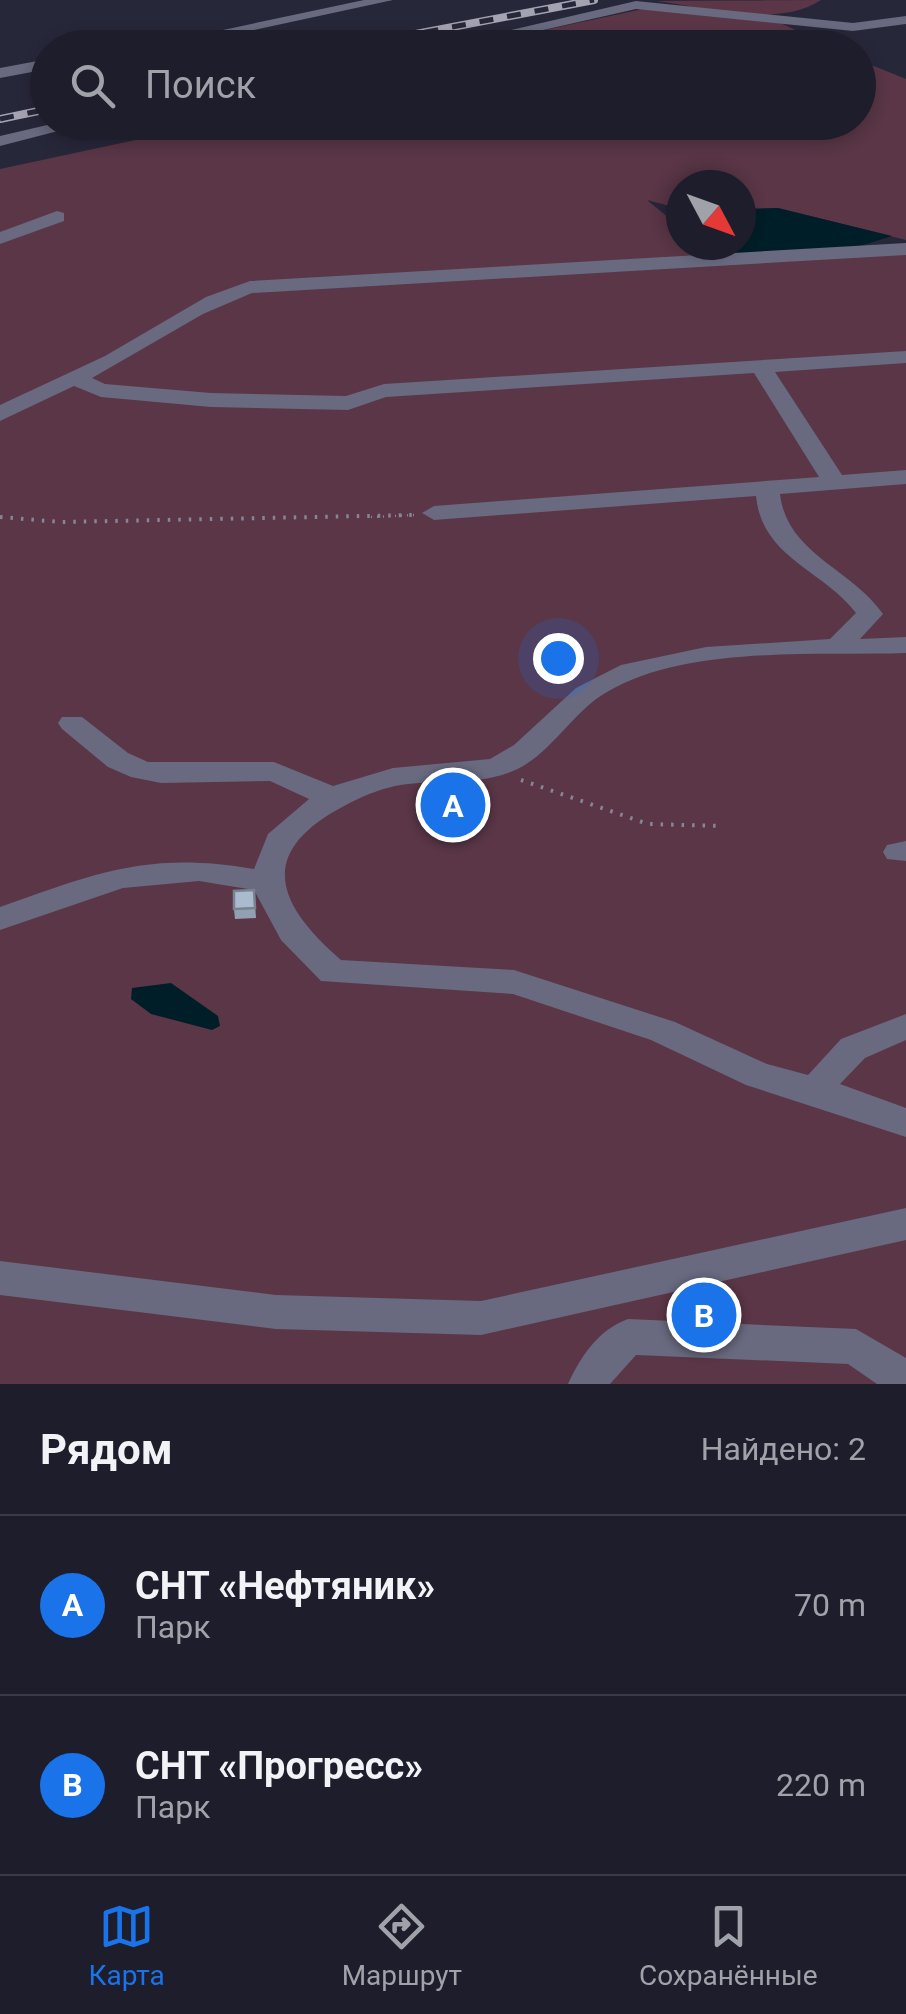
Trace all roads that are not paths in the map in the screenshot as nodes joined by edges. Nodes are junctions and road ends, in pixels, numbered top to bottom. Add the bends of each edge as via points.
1 (386, 0) edge
2 (906, 20) edge
3 (237, 30) edge
4 (523, 30) edge
5 (30, 67) edge
6 (0, 73) edge
7 (30, 134) edge
8 (0, 140) edge
9 (57, 217) dead end
10 (0, 238) edge
11 (906, 249) edge
12 (906, 357) edge
13 (760, 366) junction
14 (71, 377) junction
15 (0, 414) edge
16 (906, 476) edge
17 (834, 481) junction
18 (767, 486) junction
19 (434, 513) road end
20 (906, 644) edge
21 (835, 649) junction
22 (72, 723) dead end
23 (335, 799) junction
24 (268, 882) junction
25 (0, 919) edge
26 (906, 1028) edge
27 (816, 1091) junction
28 (906, 1124) edge
29 (906, 1224) edge
30 (0, 1278) edge
31 (906, 1381) edge
32 (588, 1384) edge

1 - 3 street
2 - 4 street via 853,27 636,5
5 - 6 street
7 - 8 street
9 - 10 street
11 - 14 street via 250,288 218,297
12 - 13 street
13 - 14 street via 384,391 348,402 211,400 115,391
13 - 17 street
14 - 15 street
16 - 17 street
17 - 18 street
18 - 19 street
18 - 21 street via 766,508 780,540 861,600 870,614
20 - 21 street
21 - 23 street via 683,656 638,666 559,713 523,753 499,766 389,777
22 - 23 street via 141,770 274,772
23 - 24 street via 290,827 274,851
24 - 25 street via 199,870 120,877
24 - 27 street via 293,936 333,972 514,982
26 - 27 street via 864,1039 836,1060
27 - 28 street
29 - 30 street via 482,1318 276,1312
31 - 32 street via 856,1347 628,1337

